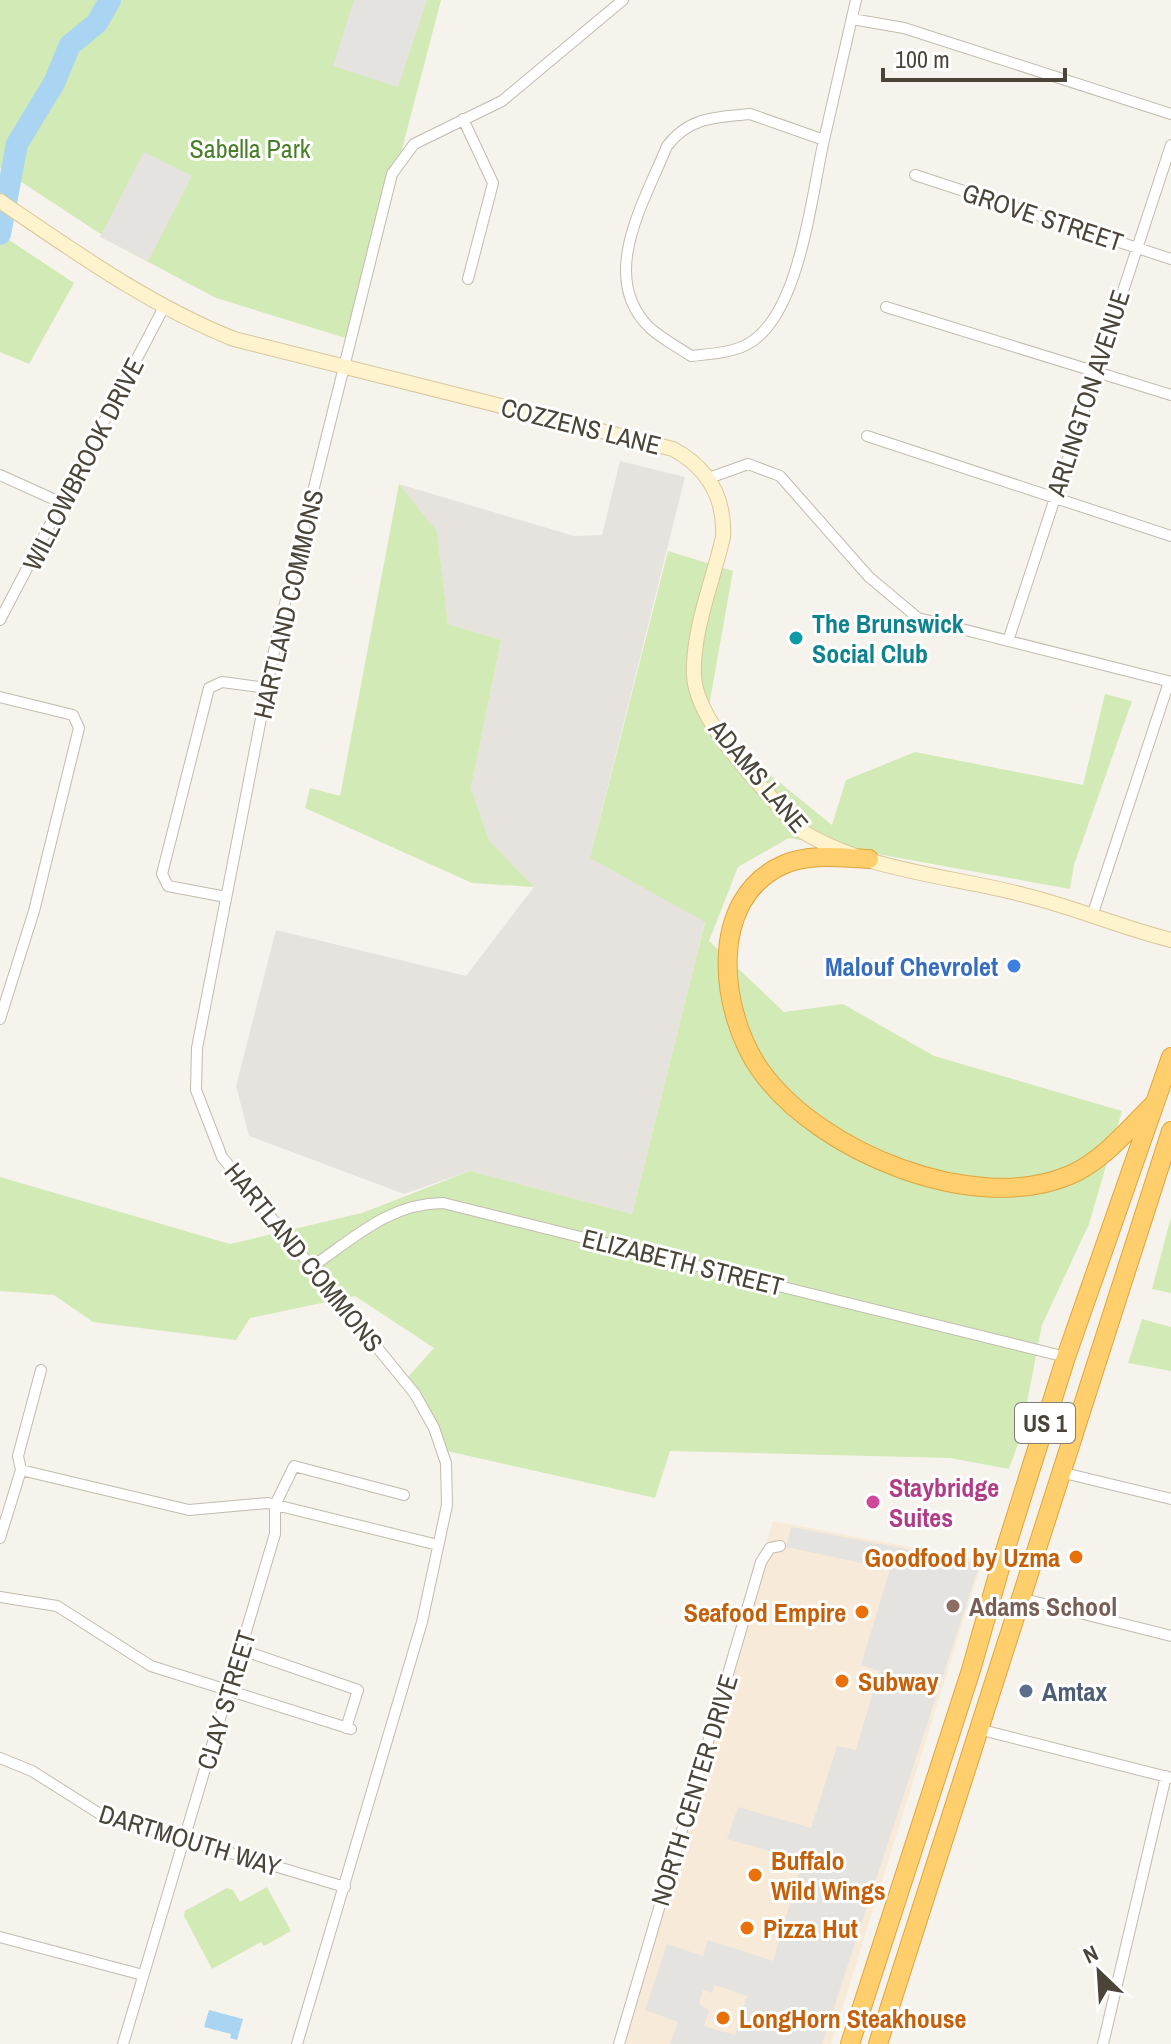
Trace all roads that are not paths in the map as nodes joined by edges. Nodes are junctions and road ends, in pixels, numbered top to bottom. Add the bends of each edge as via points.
1 (623, 0) edge
2 (856, 0) edge
3 (852, 19) junction
4 (1171, 114) edge
5 (463, 119) junction
6 (824, 140) junction
7 (1171, 145) edge
8 (915, 175) dead end
9 (0, 201) edge
10 (1137, 247) junction
11 (1171, 259) edge
12 (468, 279) dead end
13 (164, 307) junction
14 (886, 307) dead end
15 (346, 368) junction
16 (1095, 371) junction
17 (1171, 395) edge
18 (867, 436) dead end
19 (0, 475) edge
20 (709, 478) junction
21 (1053, 498) junction
22 (62, 503) junction
23 (1171, 536) edge
24 (0, 620) edge
25 (1008, 641) junction
26 (1170, 682) edge
27 (267, 688) junction
28 (0, 697) edge
29 (869, 859) junction
30 (226, 897) junction
31 (1093, 913) junction
32 (1171, 940) edge
33 (0, 1019) edge
34 (1171, 1057) edge
35 (1157, 1100) junction
36 (1170, 1138) edge
37 (313, 1266) junction
38 (1066, 1357) junction
39 (41, 1370) dead end
40 (21, 1470) junction
41 (1060, 1472) junction
42 (404, 1495) dead end
43 (1171, 1499) edge
44 (275, 1505) junction
45 (0, 1538) edge
46 (438, 1545) junction
47 (780, 1546) dead end
48 (0, 1597) edge
49 (1020, 1598) junction
50 (1171, 1636) edge
51 (242, 1650) junction
52 (230, 1692) junction
53 (978, 1729) junction
54 (0, 1758) edge
55 (1169, 1777) edge
56 (183, 1839) junction
57 (345, 1887) junction
58 (0, 1937) edge
59 (143, 1975) junction
60 (123, 2044) edge
61 (297, 2044) edge
62 (619, 2044) edge
63 (850, 2044) edge
64 (878, 2044) edge
65 (1103, 2044) edge

1 - 5 street, HARTLAND COMMONS via 502,101
2 - 3 street
3 - 4 street via 904,28
3 - 6 street
5 - 12 street via 493,183
5 - 15 street, HARTLAND COMMONS via 414,144 392,174
6 - 6 street via 797,267 784,306 769,327 746,345 691,356 652,330 638,314 624,273 628,247 667,146 678,132 702,118 750,114
7 - 10 street, ARLINGTON AVENUE
8 - 10 street, GROVE STREET
9 - 13 street, COZZENS LANE
10 - 11 street, GROVE STREET
10 - 16 street, ARLINGTON AVENUE
13 - 15 street, COZZENS LANE via 234,339
13 - 22 street, WILLOWBROOK DRIVE
14 - 16 street
15 - 20 street, COZZENS LANE via 673,449
15 - 27 street, HARTLAND COMMONS
16 - 17 street
16 - 21 street, ARLINGTON AVENUE
18 - 21 street
19 - 22 street
20 - 25 street via 748,464 772,471 903,609 918,618
20 - 29 street, ADAMS LANE via 724,528 695,659 701,703 796,827
21 - 23 street
21 - 25 street, ARLINGTON AVENUE
22 - 24 street, WILLOWBROOK DRIVE
25 - 26 street
26 - 31 street
27 - 30 street, HARTLAND COMMONS
27 - 30 street via 230,682 209,688 162,874 168,886
28 - 33 street via 73,715 79,728 34,911
29 - 31 street, ADAMS LANE
29 - 35 highway via 812,857 786,864 751,890 734,922 728,976 738,1029 763,1074 797,1109 842,1141 905,1170 961,1184 1006,1186 1048,1182 1090,1164
30 - 37 street, HARTLAND COMMONS via 197,1048 196,1090 222,1157
31 - 32 street, ADAMS LANE
34 - 35 highway, US 1
35 - 38 highway, US 1
36 - 41 highway, US 1
37 - 38 street, ELIZABETH STREET via 380,1219 416,1203 443,1203
37 - 46 street, HARTLAND COMMONS via 415,1394 434,1428 446,1463 447,1505
38 - 63 highway, US 1
39 - 40 street via 18,1456
40 - 44 street via 189,1510
40 - 45 street
41 - 43 street
41 - 49 highway, US 1
42 - 44 street, CLAY STREET via 294,1466
44 - 46 street
44 - 51 street, CLAY STREET via 275,1534
46 - 57 street, HARTLAND COMMONS via 422,1622
47 - 62 street, NORTH CENTER DRIVE via 770,1548 761,1562
48 - 52 street via 57,1606 151,1666
49 - 50 street
49 - 53 highway, US 1
51 - 52 street, CLAY STREET
51 - 52 street via 358,1690 348,1728
52 - 56 street, CLAY STREET
53 - 55 street
53 - 64 highway, US 1
54 - 56 street, DARTMOUTH WAY via 32,1771 100,1814
55 - 65 street
56 - 57 street, DARTMOUTH WAY
56 - 59 street, CLAY STREET
57 - 61 street, HARTLAND COMMONS
58 - 59 street
59 - 60 street, CLAY STREET

